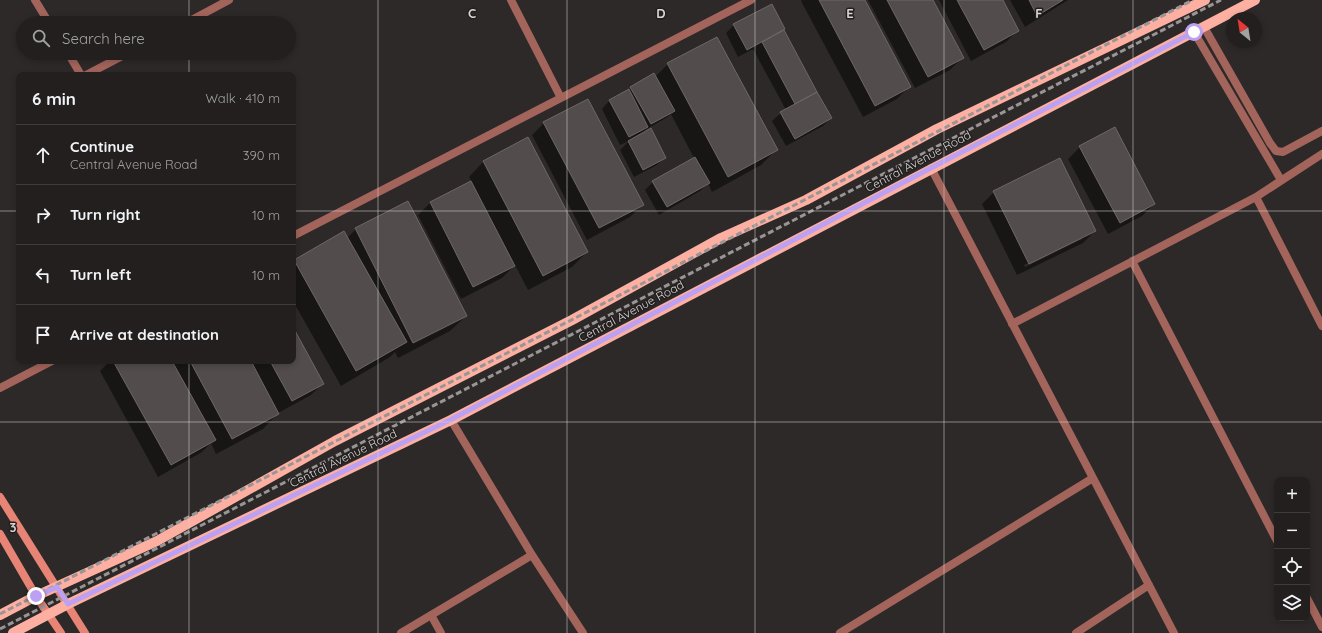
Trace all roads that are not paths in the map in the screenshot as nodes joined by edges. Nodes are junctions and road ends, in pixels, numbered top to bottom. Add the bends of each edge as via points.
1 (35, 0) edge
2 (230, 0) edge
3 (510, 0) edge
4 (751, 0) edge
5 (1205, 0) edge
6 (1255, 0) edge
7 (45, 16) edge
8 (199, 16) edge
9 (1204, 27) junction
10 (1194, 32) junction
11 (72, 60) edge
12 (115, 60) edge
13 (79, 72) edge
14 (92, 72) edge
15 (561, 98) junction
16 (1322, 131) edge
17 (1322, 154) edge
18 (931, 168) junction
19 (1282, 180) junction
20 (1256, 197) junction
21 (296, 234) edge
22 (1132, 261) junction
23 (1012, 324) junction
24 (1322, 326) edge
25 (46, 364) edge
26 (0, 388) edge
27 (450, 420) junction
28 (1093, 478) junction
29 (0, 497) edge
30 (0, 534) edge
31 (1274, 535) edge
32 (532, 554) junction
33 (1149, 585) junction
34 (57, 587) junction
35 (36, 596) junction
36 (68, 604) junction
37 (1310, 604) edge
38 (49, 614) junction
39 (0, 615) edge
40 (430, 615) junction
41 (1322, 627) edge
42 (13, 633) edge
43 (60, 633) edge
44 (85, 633) edge
45 (401, 633) edge
46 (440, 633) edge
47 (583, 633) edge
48 (840, 633) edge
49 (1076, 633) edge
50 (1174, 633) edge

1 - 7 street
2 - 8 street
3 - 15 street
4 - 15 street
5 - 34 main road via 937,129 806,200 722,238 572,320 334,441 157,541
6 - 9 main road, Central Avenue Road
9 - 10 main road, Central Avenue Road
9 - 16 street via 1276,151 1283,152
10 - 18 main road, Central Avenue Road
10 - 19 street
11 - 13 street
12 - 14 street
15 - 21 street
17 - 19 street
18 - 23 street
18 - 27 main road, Central Avenue Road
19 - 20 street
20 - 22 street
20 - 24 street
22 - 23 street
22 - 31 street
23 - 28 street
25 - 26 street
27 - 32 street
27 - 36 main road, Central Avenue Road
28 - 33 street
28 - 48 street
29 - 34 main road
30 - 35 main road
32 - 40 street
32 - 47 street
33 - 49 street
33 - 50 street
34 - 35 main road
34 - 36 main road
35 - 38 main road
35 - 39 main road
36 - 38 main road, Central Avenue Road
36 - 44 main road
37 - 41 street
38 - 42 main road, Central Avenue Road
38 - 43 main road
40 - 45 street
40 - 46 street

